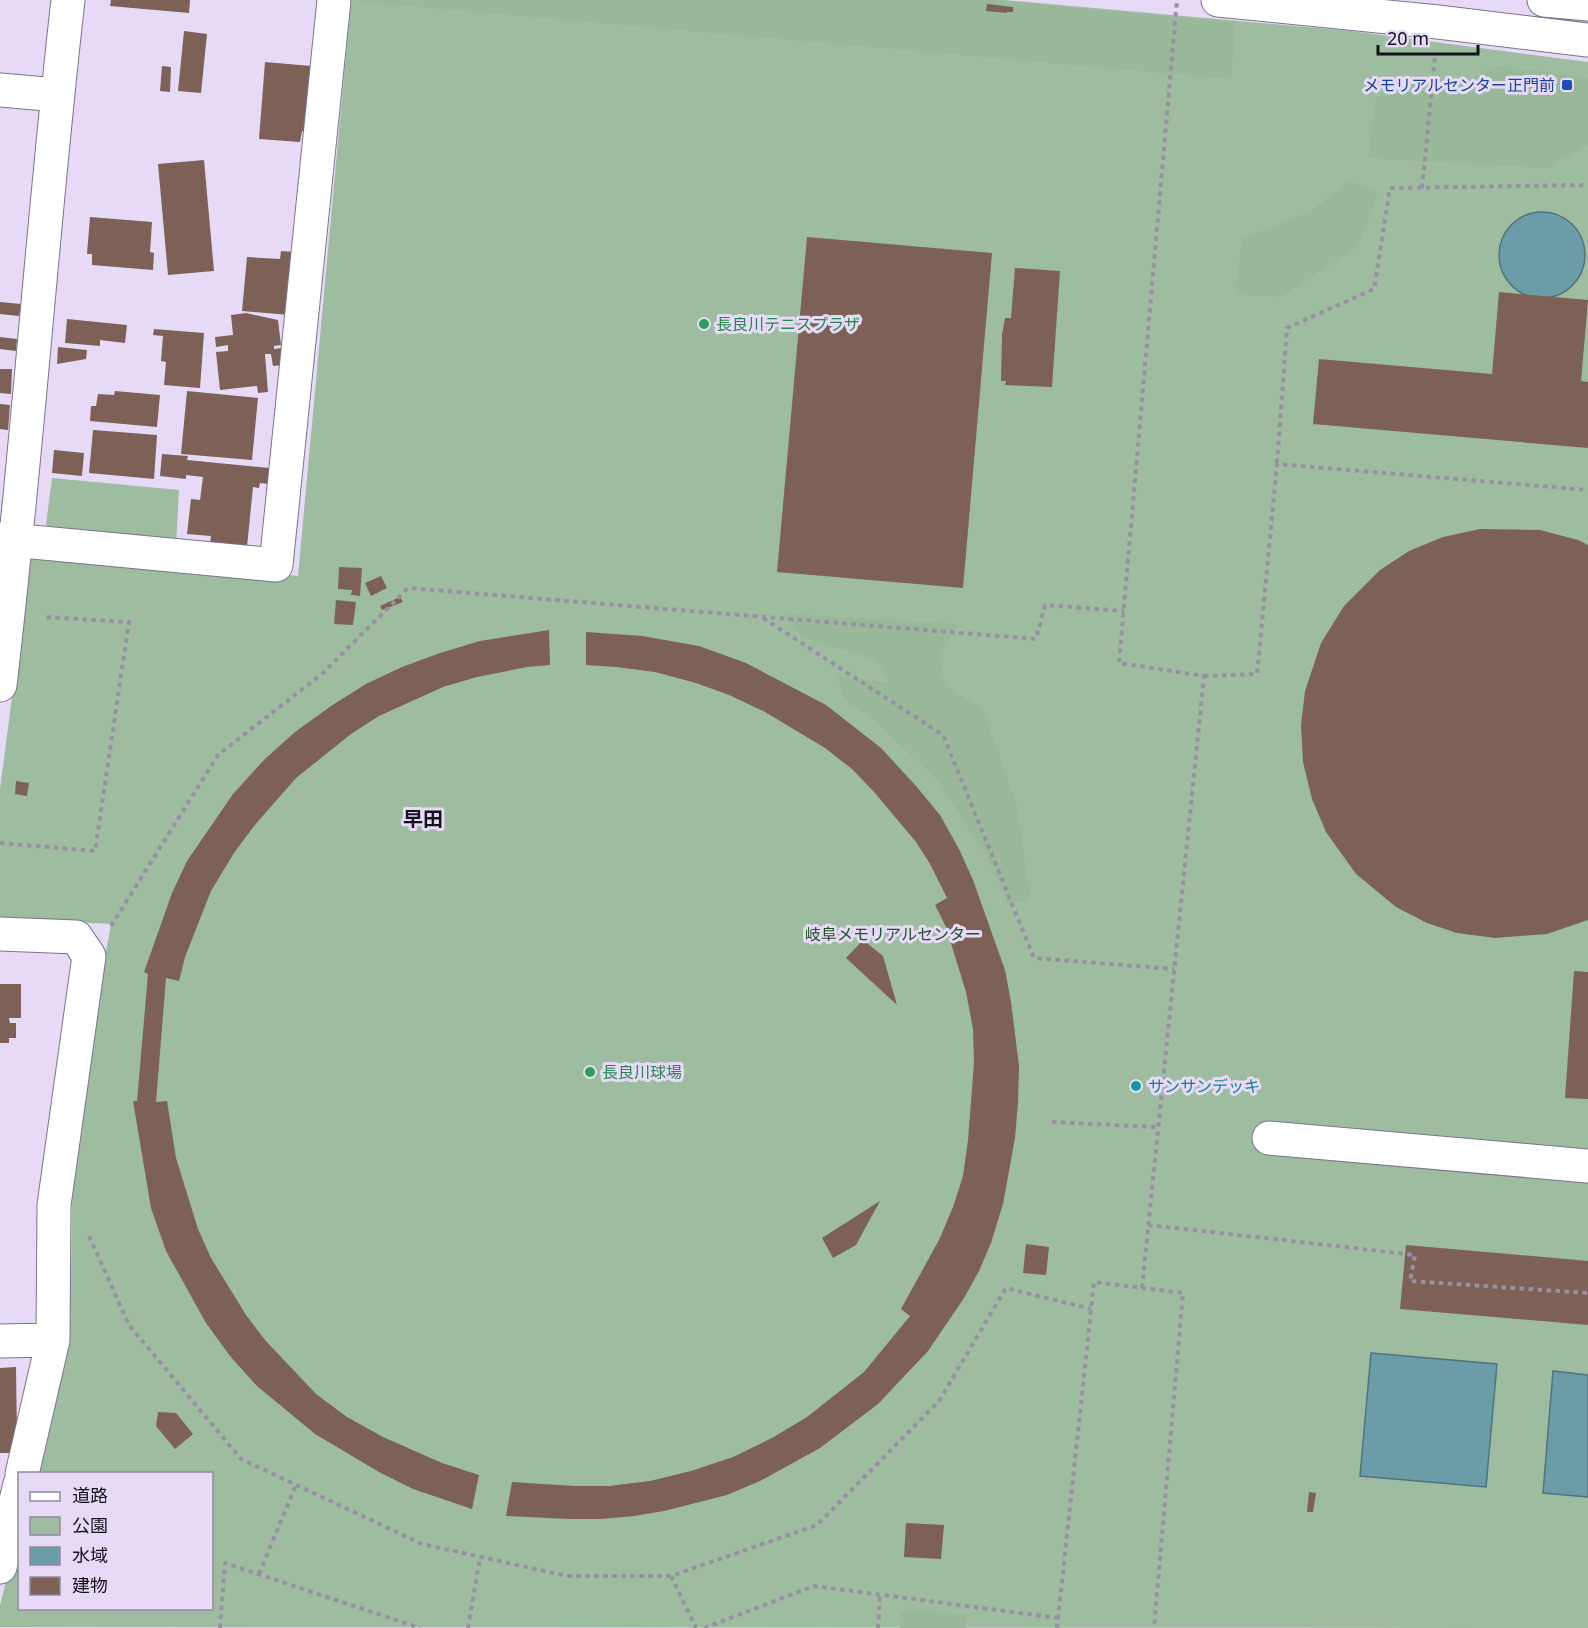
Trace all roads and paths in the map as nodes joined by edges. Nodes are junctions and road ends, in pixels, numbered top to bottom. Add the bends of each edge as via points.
1 (68, 0) edge
2 (334, 0) edge
3 (1177, 0) edge
4 (1218, 0) edge
5 (1544, 0) edge
6 (1588, 4) edge
7 (1438, 22) junction
8 (1588, 40) edge
9 (0, 90) edge
10 (57, 95) junction
11 (1588, 185) edge
12 (1422, 188) junction
13 (1277, 464) junction
14 (1588, 490) edge
15 (8, 539) edge
16 (1124, 611) junction
17 (8, 615) junction
18 (760, 617) junction
19 (1204, 676) junction
20 (0, 685) edge
21 (0, 843) edge
22 (0, 934) edge
23 (109, 935) dead end
24 (1173, 969) junction
25 (1052, 1122) dead end
26 (1157, 1127) junction
27 (1269, 1138) dead end
28 (1588, 1166) edge
29 (1148, 1225) junction
30 (86, 1230) dead end
31 (1142, 1288) junction
32 (1588, 1293) edge
33 (1091, 1309) junction
34 (53, 1340) junction
35 (0, 1341) edge
36 (22, 1472) edge
37 (296, 1485) junction
38 (18, 1492) edge
39 (480, 1557) junction
40 (0, 1567) edge
41 (259, 1574) junction
42 (671, 1576) junction
43 (880, 1594) junction
44 (1058, 1618) junction
45 (220, 1628) edge
46 (420, 1628) edge
47 (468, 1628) edge
48 (696, 1628) edge
49 (704, 1628) edge
50 (878, 1628) edge
51 (1057, 1628) edge
52 (1154, 1628) edge

1 - 10 street
2 - 15 street via 276,565
3 - 16 path
4 - 7 street
5 - 6 street
7 - 8 street
7 - 12 path
9 - 10 street
10 - 15 street
11 - 12 path
12 - 13 path via 1390,188 1374,289 1287,328
13 - 14 path
13 - 19 path via 1257,674
15 - 17 street
16 - 18 path via 1045,605 1036,639
16 - 19 path via 1119,663
17 - 20 street
17 - 21 path via 129,622 95,851
18 - 23 path via 408,588 323,673 218,755 111,924
18 - 24 path via 944,735 1034,958
19 - 24 path
22 - 34 street via 76,937 89,956 54,1205
24 - 26 path
25 - 26 path
26 - 29 path
27 - 28 street
29 - 31 path
29 - 32 path via 1414,1255 1410,1281
30 - 37 path via 129,1325 241,1459
31 - 33 path via 1094,1282
31 - 52 path via 1183,1293
33 - 42 path via 1006,1288 939,1401 817,1525
33 - 44 path
34 - 35 street
34 - 36 street
37 - 39 path via 422,1544
37 - 41 path
38 - 40 street
39 - 42 path via 567,1576
39 - 47 path
41 - 45 path via 225,1563
41 - 46 path
42 - 48 path
43 - 44 path
43 - 49 path via 814,1586
43 - 50 path
44 - 51 path

